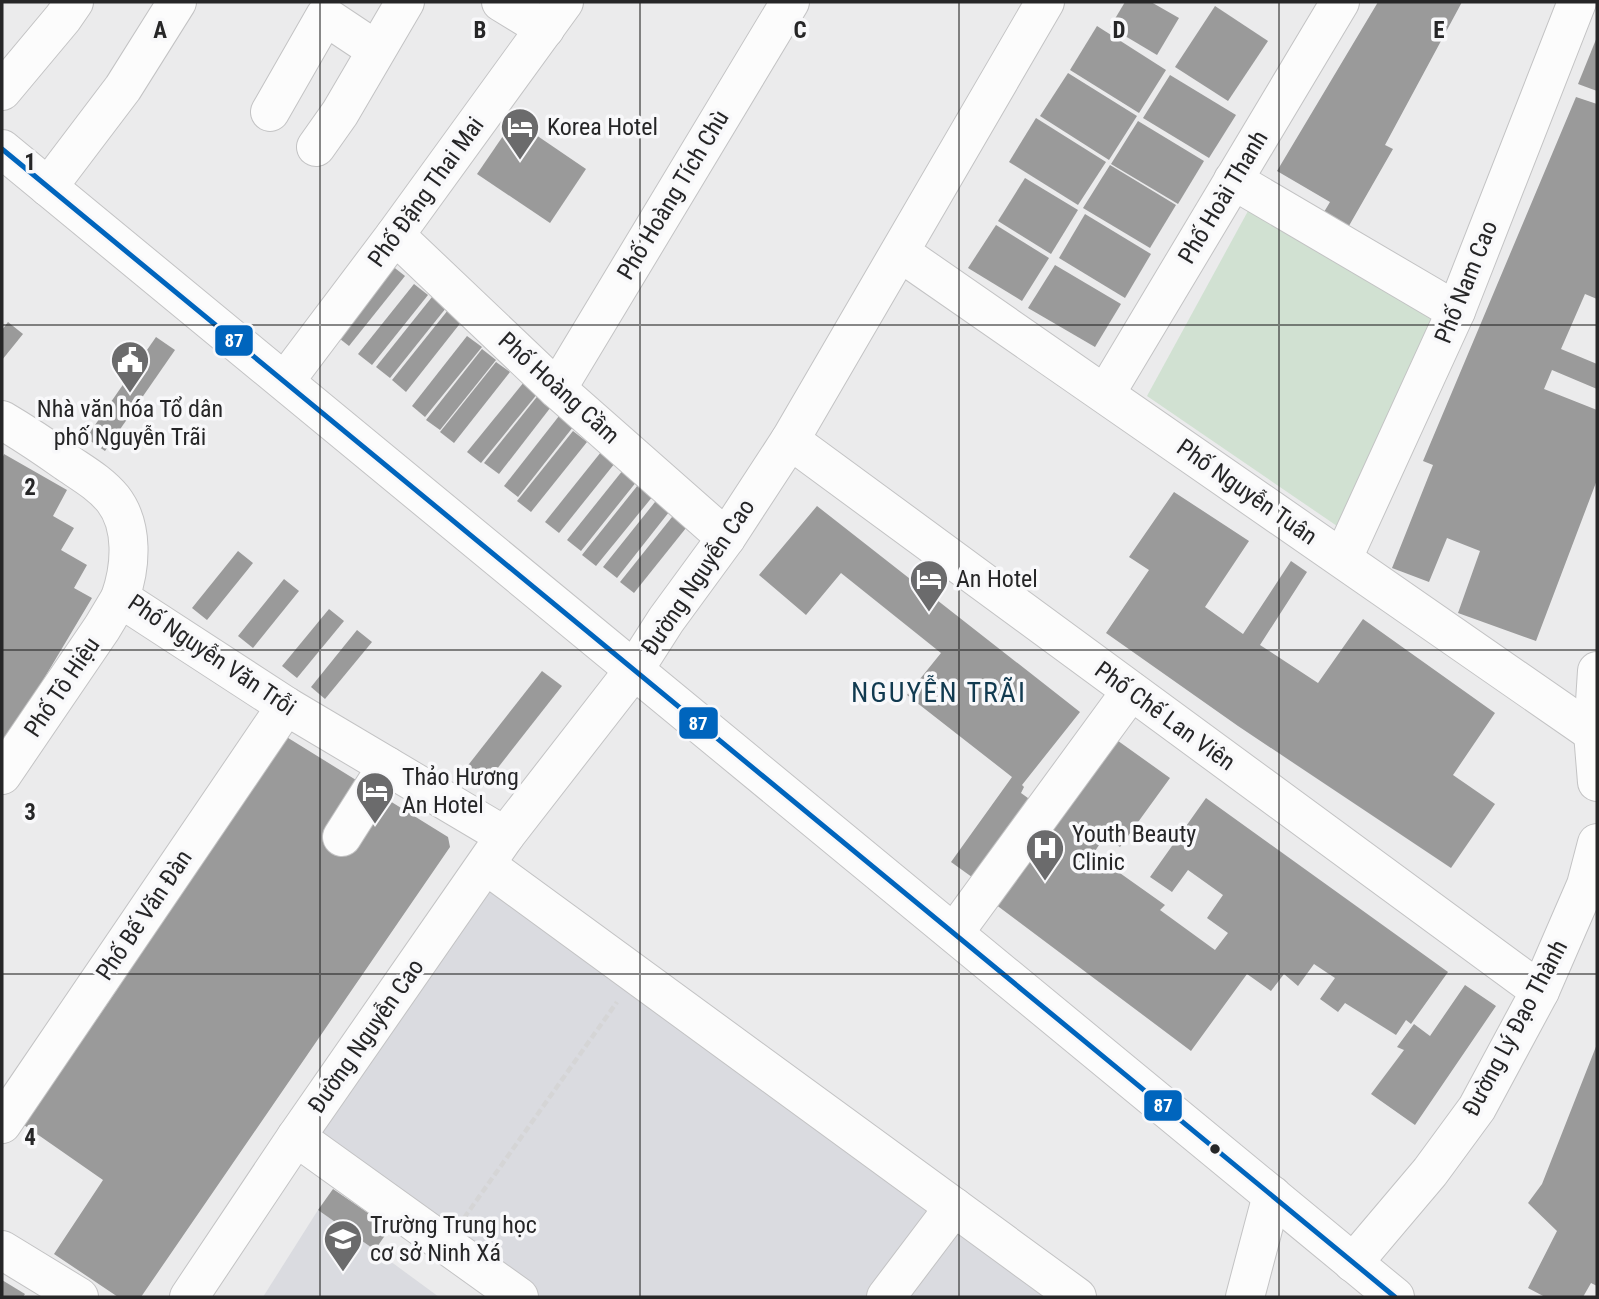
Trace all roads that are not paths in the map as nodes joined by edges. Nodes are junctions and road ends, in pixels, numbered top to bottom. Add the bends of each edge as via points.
1 (74, 2) edge
2 (177, 2) edge
3 (405, 2) edge
4 (501, 2) edge
5 (790, 2) edge
6 (1045, 2) edge
7 (1340, 2) edge
8 (1577, 2) edge
9 (555, 16) edge
10 (376, 50) junction
11 (2, 91) edge
12 (270, 112) dead end
13 (316, 147) dead end
14 (2, 149) edge
15 (1233, 180) junction
16 (48, 187) junction
17 (395, 234) junction
18 (901, 253) junction
19 (1456, 311) junction
20 (285, 381) junction
21 (557, 389) junction
22 (1106, 393) junction
23 (2, 420) edge
24 (790, 440) junction
25 (726, 538) junction
26 (1343, 558) junction
27 (120, 598) junction
28 (634, 670) junction
29 (1597, 671) edge
30 (1131, 691) junction
31 (286, 706) junction
32 (1592, 733) junction
33 (387, 766) junction
34 (1597, 773) edge
35 (2, 775) edge
36 (1597, 782) edge
37 (341, 837) dead end
38 (1597, 843) edge
39 (496, 851) junction
40 (954, 933) junction
41 (1540, 991) junction
42 (2, 1125) edge
43 (296, 1137) junction
44 (1272, 1195) junction
45 (954, 1207) junction
46 (2, 1250) edge
47 (1353, 1263) junction
48 (79, 1297) edge
49 (189, 1297) edge
50 (519, 1297) edge
51 (886, 1297) edge
52 (1077, 1297) edge
53 (1245, 1297) edge
54 (1395, 1297) edge

1 - 11 street
2 - 16 street via 123,88
3 - 10 street
4 - 9 street
5 - 21 street, Phố Hoàng Tích Chù
6 - 18 street, Đường Nguyễn Cao
7 - 15 street, Phố Hoài Thanh
8 - 19 street, Phố Nam Cao
9 - 17 street, Phố Đặng Thai Mai
10 - 12 street via 325,16
10 - 13 street
14 - 16 street
15 - 19 street
15 - 22 street, Phố Hoài Thanh
16 - 20 street
17 - 20 street, Phố Đặng Thai Mai
17 - 21 street, Phố Hoàng Cầm
18 - 22 street, Phố Nguyễn Tuân
18 - 24 street, Đường Nguyễn Cao
19 - 26 street, Phố Nam Cao
20 - 28 street
21 - 25 street, Phố Hoàng Cầm
22 - 26 street, Phố Nguyễn Tuân
23 - 27 street, Phố Nguyễn Văn Trỗi via 97,484 118,507 126,530 129,566
24 - 25 street, Đường Nguyễn Cao
24 - 30 street, Phố Chế Lan Viên
25 - 28 street, Đường Nguyễn Cao
26 - 32 street, Phố Nguyễn Tuân
27 - 31 street, Phố Nguyễn Văn Trỗi
27 - 35 street, Phố Tô Hiệu
28 - 39 street, Đường Nguyễn Cao
28 - 40 street
29 - 32 street
30 - 40 street
30 - 41 street, Phố Chế Lan Viên
31 - 33 street, Phố Nguyễn Văn Trỗi
31 - 42 street, Phố Bế Văn Đàn
32 - 34 street
33 - 37 street
33 - 39 street, Phố Nguyễn Văn Trỗi
34 - 36 street
38 - 41 street, Đường Lý Đạo Thành via 1586,885
39 - 43 street, Đường Nguyễn Cao
39 - 45 street, Phố Nguyễn Văn Trỗi via 636,975
40 - 44 street
41 - 47 street, Đường Lý Đạo Thành via 1477,1108
43 - 49 street, Đường Nguyễn Cao
43 - 50 street
44 - 47 street
44 - 53 street
45 - 51 street
45 - 52 street, Phố Nguyễn Văn Trỗi
46 - 48 street
47 - 54 street

